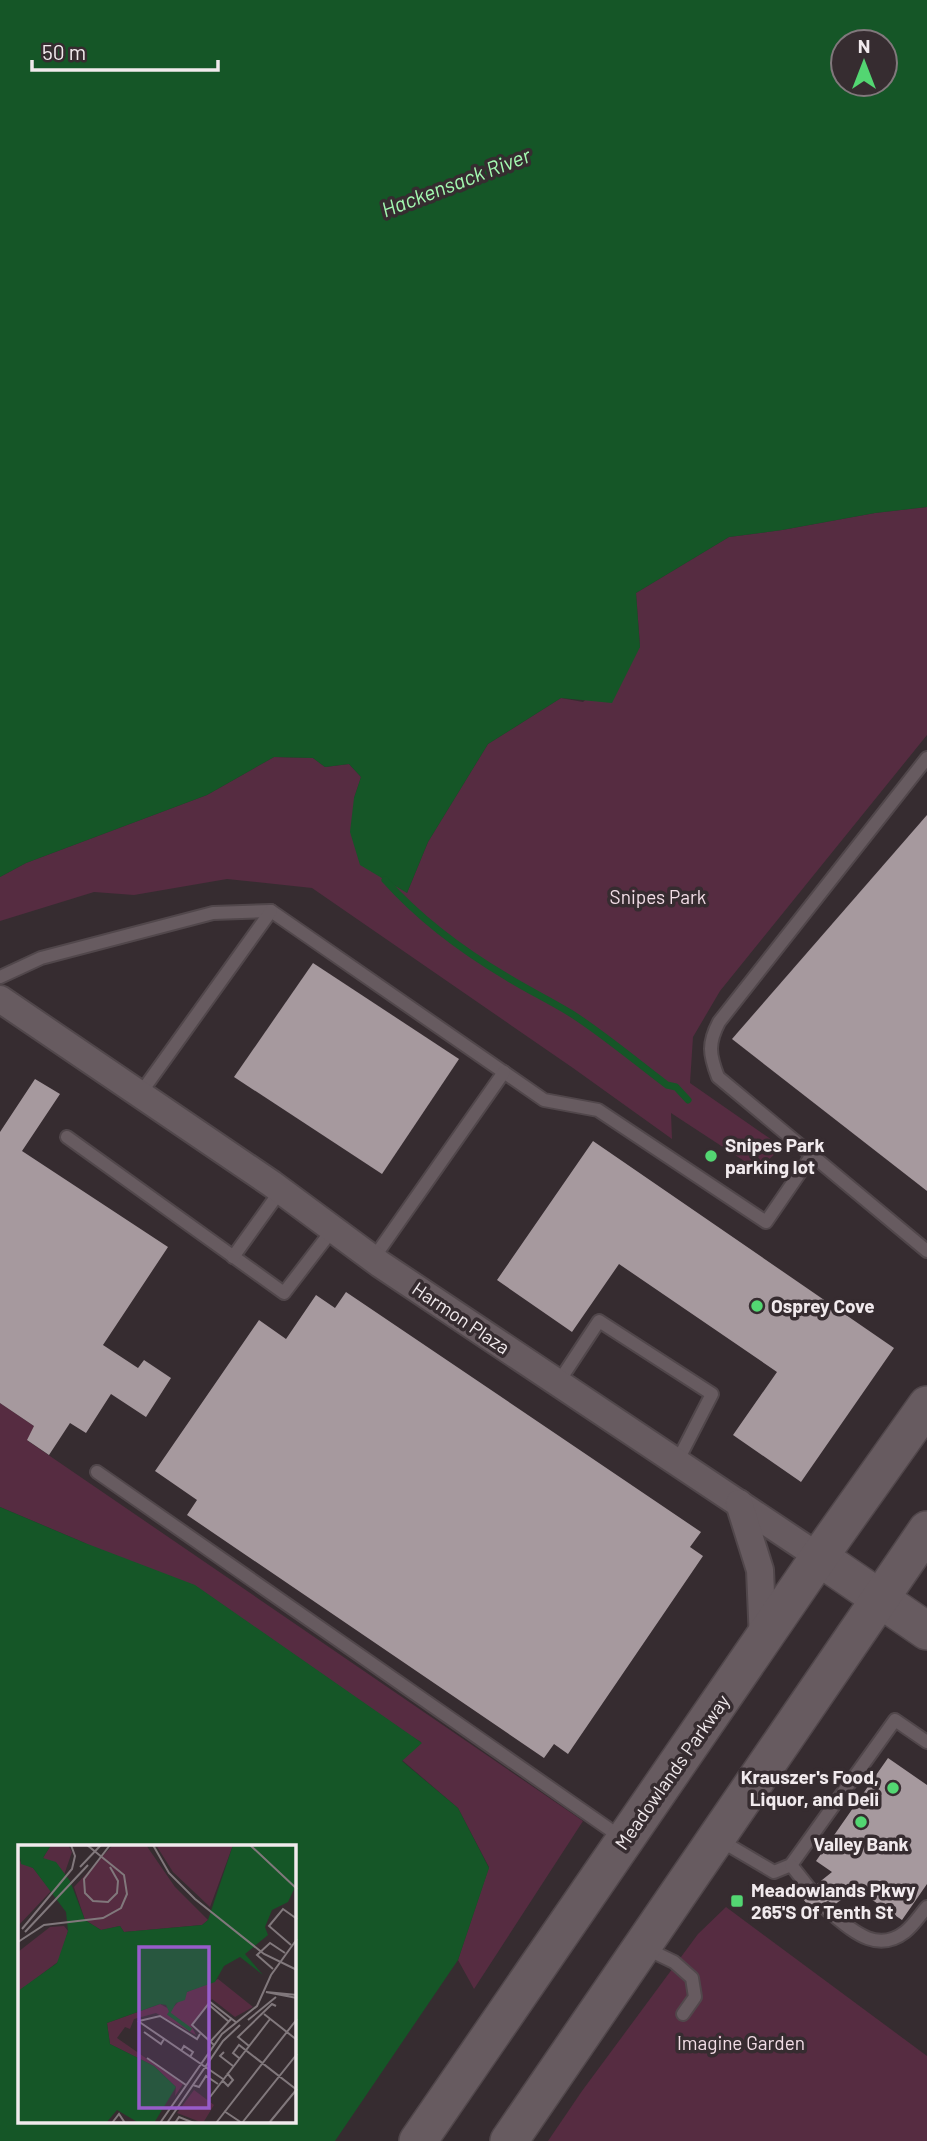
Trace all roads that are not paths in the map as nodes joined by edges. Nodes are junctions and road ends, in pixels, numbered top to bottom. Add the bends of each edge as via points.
1 (926, 762) edge
2 (271, 911) junction
3 (0, 977) edge
4 (0, 999) edge
5 (504, 1072) junction
6 (140, 1094) junction
7 (67, 1136) dead end
8 (812, 1155) junction
9 (281, 1190) junction
10 (333, 1229) junction
11 (927, 1251) edge
12 (233, 1256) junction
13 (373, 1259) junction
14 (558, 1383) junction
15 (927, 1405) edge
16 (677, 1462) junction
17 (97, 1472) dead end
18 (739, 1503) junction
19 (927, 1530) edge
20 (820, 1557) junction
21 (880, 1599) junction
22 (927, 1630) edge
23 (763, 1640) junction
24 (927, 1742) edge
25 (717, 1838) junction
26 (625, 1840) junction
27 (791, 1866) junction
28 (810, 1889) dead end
29 (927, 1907) edge
30 (827, 1910) dead end
31 (642, 1946) junction
32 (683, 2014) dead end
33 (418, 2141) edge
34 (509, 2141) edge

1 - 8 lane via 719,1021 710,1039 718,1077
2 - 3 lane via 213,913 41,958
2 - 5 lane
2 - 6 lane
4 - 6 street, Harmon Plaza
5 - 8 lane via 544,1100 598,1110 766,1222
5 - 13 lane
6 - 9 street, Harmon Plaza
7 - 12 lane
8 - 11 lane
9 - 10 street, Harmon Plaza
9 - 12 lane
10 - 12 lane via 284,1293
10 - 13 street, Harmon Plaza
13 - 14 street, Harmon Plaza
14 - 16 street, Harmon Plaza
14 - 16 lane via 599,1321 712,1394
15 - 20 main road, Meadowlands Parkway
16 - 18 street, Harmon Plaza
17 - 26 lane
18 - 20 street, Harmon Plaza
18 - 23 street via 760,1570
19 - 21 main road
20 - 21 main road, Harmon Plaza
20 - 23 main road, Meadowlands Parkway
21 - 22 main road, Harmon Plaza
21 - 25 main road
23 - 26 main road, Meadowlands Parkway
24 - 27 lane via 895,1720
25 - 27 lane via 774,1872
25 - 31 main road
26 - 33 main road, Meadowlands Parkway
27 - 28 lane
29 - 30 lane via 905,1932 885,1942 864,1939
31 - 32 lane via 674,1962 692,1978 695,1997
31 - 34 main road

